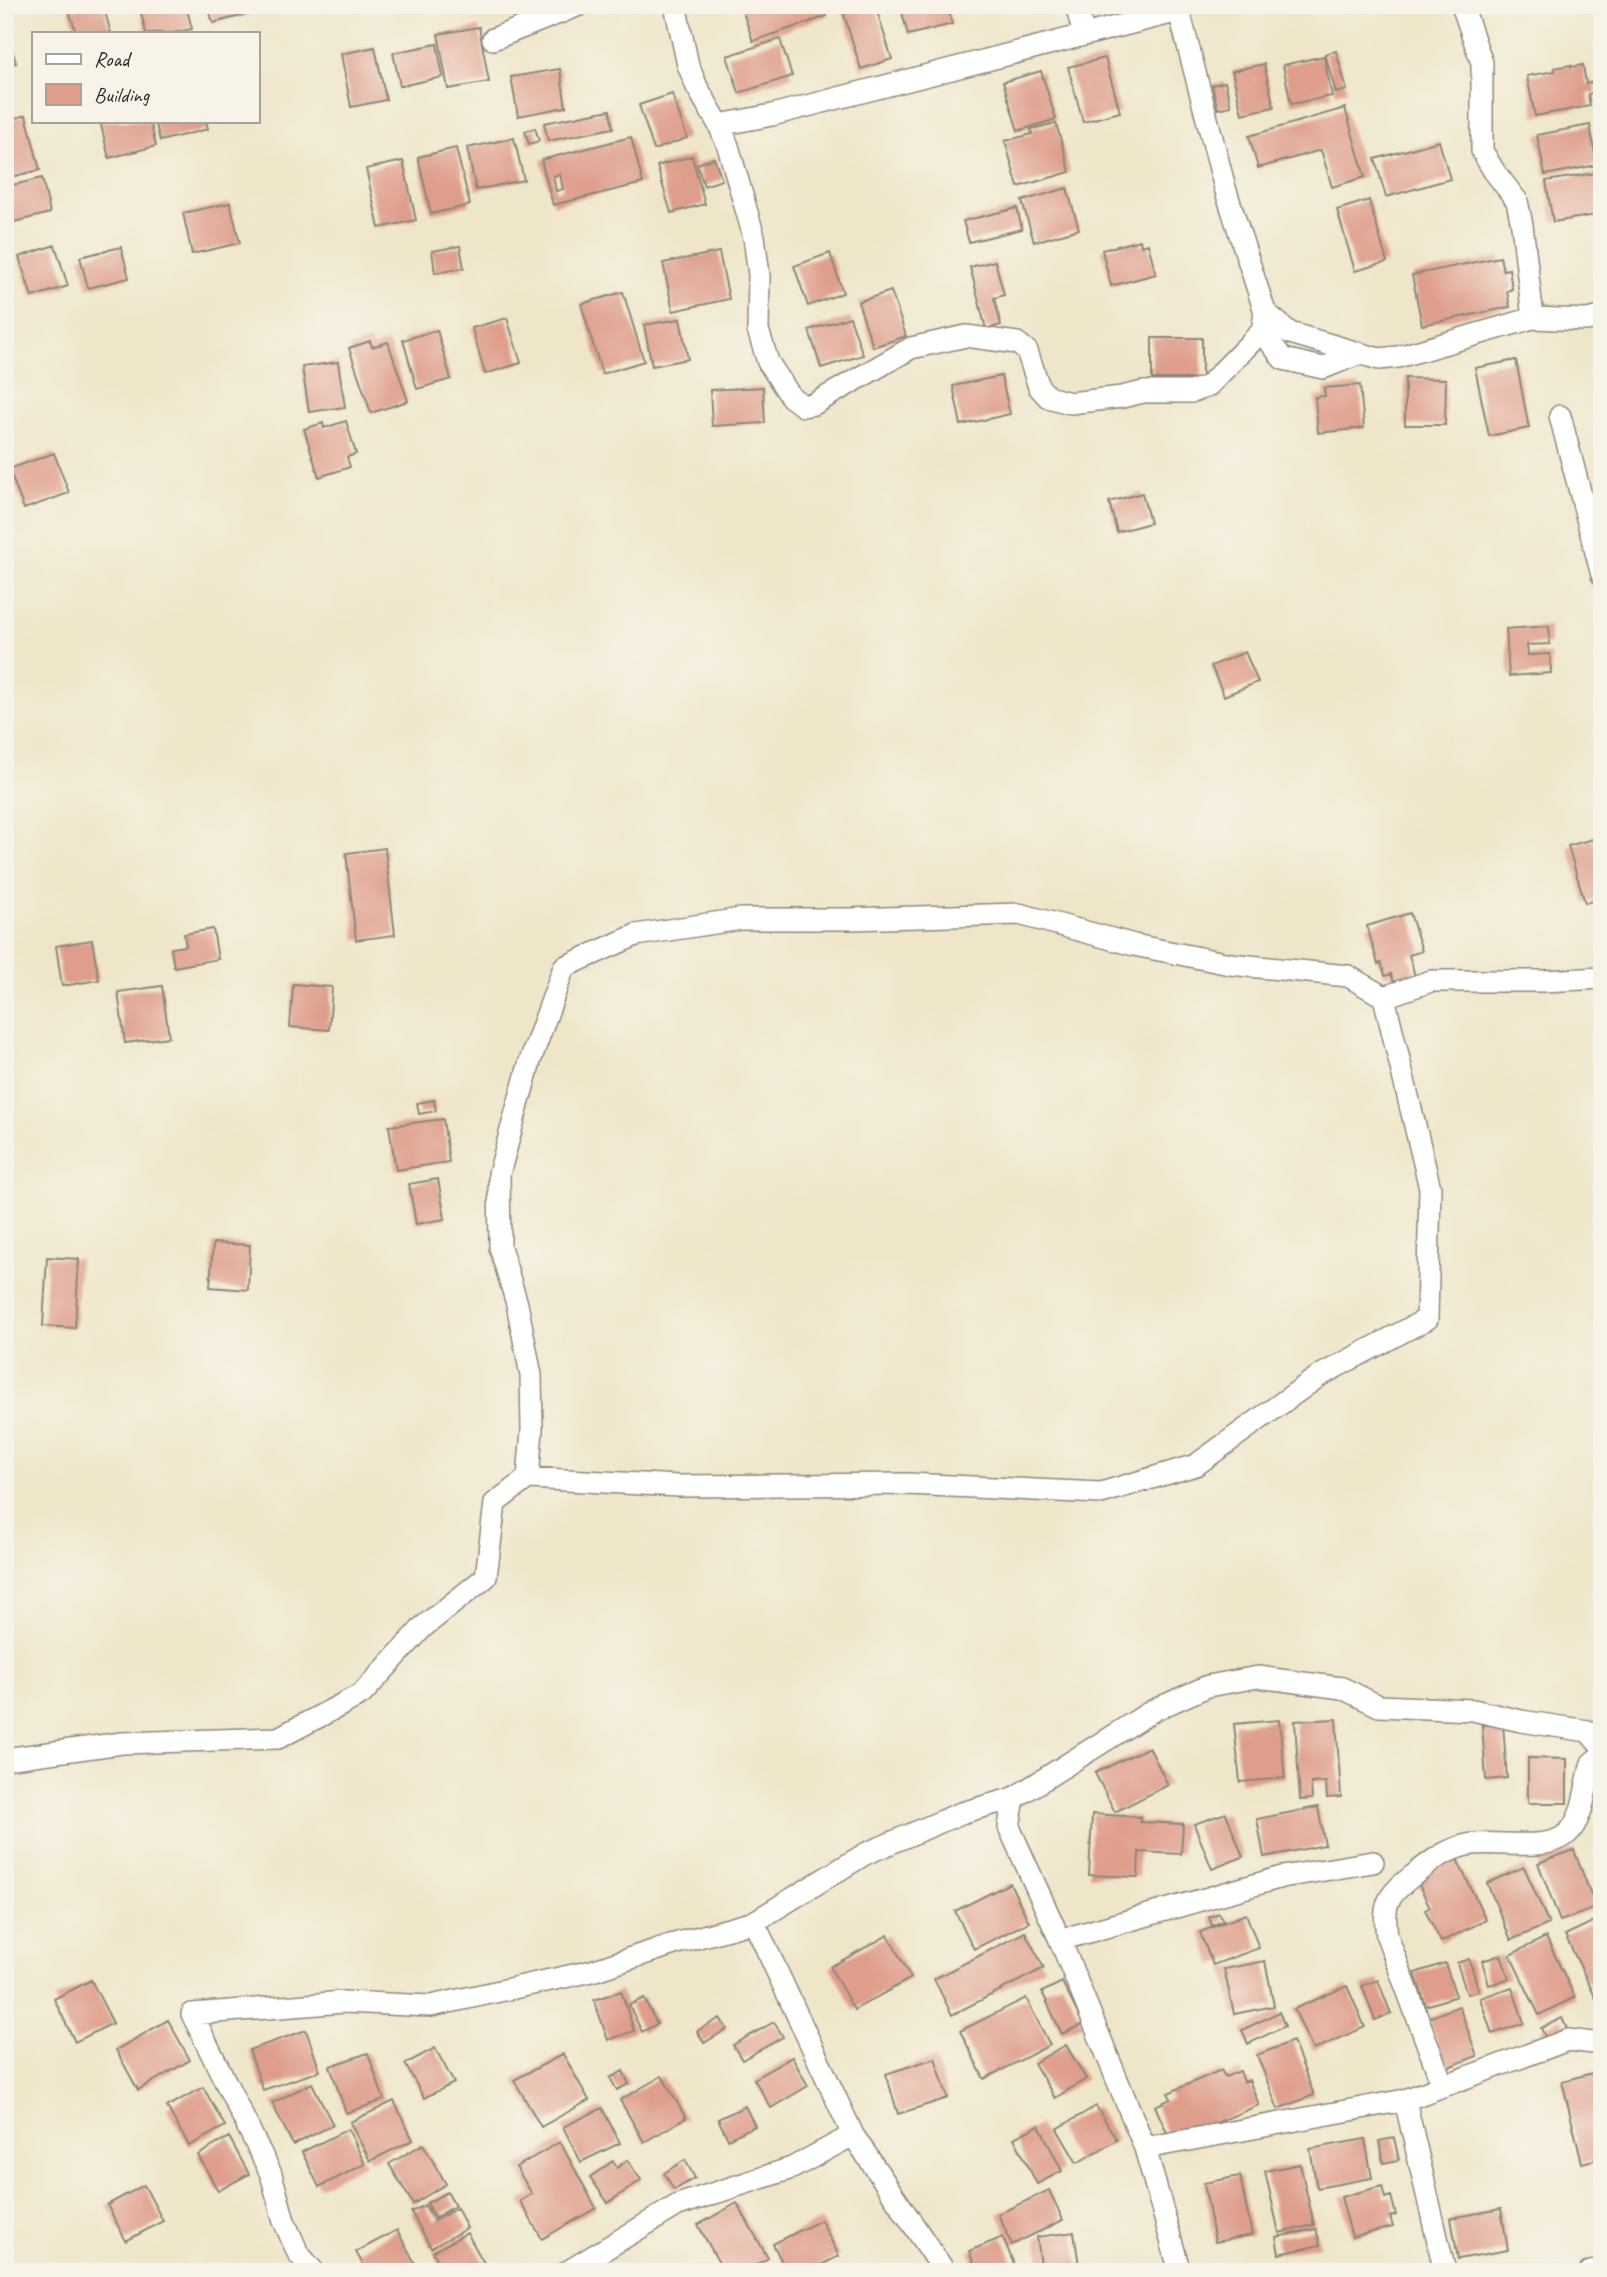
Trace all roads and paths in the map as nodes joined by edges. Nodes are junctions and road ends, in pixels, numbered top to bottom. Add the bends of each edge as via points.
1 (579, 5) edge
2 (675, 5) edge
3 (1076, 5) edge
4 (1462, 5) edge
5 (1186, 8) edge
6 (1084, 35) junction
7 (493, 39) dead end
8 (719, 125) junction
9 (1602, 317) edge
10 (1533, 318) junction
11 (1263, 321) junction
12 (1560, 416) dead end
13 (1602, 575) edge
14 (1602, 978) edge
15 (1384, 997) junction
16 (528, 1478) junction
17 (1602, 1747) edge
18 (1602, 1755) edge
19 (5, 1759) edge
20 (1014, 1798) junction
21 (1373, 1862) dead end
22 (754, 1922) junction
23 (1060, 1940) junction
24 (1602, 2044) edge
25 (1443, 2086) junction
26 (1405, 2100) junction
27 (853, 2135) junction
28 (1145, 2148) junction
29 (1602, 2270) edge
30 (314, 2272) edge
31 (567, 2272) edge
32 (945, 2272) edge
33 (1180, 2272) edge
34 (1445, 2272) edge
35 (1590, 2272) edge

1 - 7 street
2 - 8 street via 688,65
3 - 6 street
4 - 10 street via 1482,63 1482,151 1517,201
5 - 6 street
5 - 11 street via 1225,188
6 - 8 street via 772,116
8 - 11 street via 754,237 758,330 768,362 791,397 803,406 911,348 966,336 1017,343 1027,351 1039,387 1048,397 1070,403 1143,391 1191,392 1208,386
9 - 10 street
10 - 11 street via 1379,359
12 - 13 street
14 - 15 street via 1431,981
15 - 16 street via 1430,1188 1427,1319 1319,1376 1196,1465 1101,1493 908,1484 679,1486
15 - 16 street via 1348,976 1230,964 1134,946 1019,914 741,919 636,935 564,967 530,1061 499,1174 500,1247 531,1375
16 - 19 street via 495,1503 486,1577 423,1627 362,1694 278,1738 122,1743
17 - 20 street via 1588,1731 1474,1710 1379,1706 1342,1688 1258,1677 1208,1686 1152,1711
18 - 25 street via 1591,1763 1578,1817 1567,1834 1551,1842 1468,1845 1439,1855 1393,1891 1384,1911 1387,1936
20 - 22 street via 961,1813 865,1854
20 - 23 street via 1009,1827
21 - 23 street via 1282,1877
22 - 27 street
22 - 30 street via 592,1971 432,2006 344,2001 192,2014 271,2174 298,2252
23 - 28 street
24 - 25 street via 1568,2040
25 - 26 street
26 - 28 street
26 - 34 street
27 - 31 street via 792,2168 678,2205
27 - 32 street
28 - 33 street
29 - 35 street

